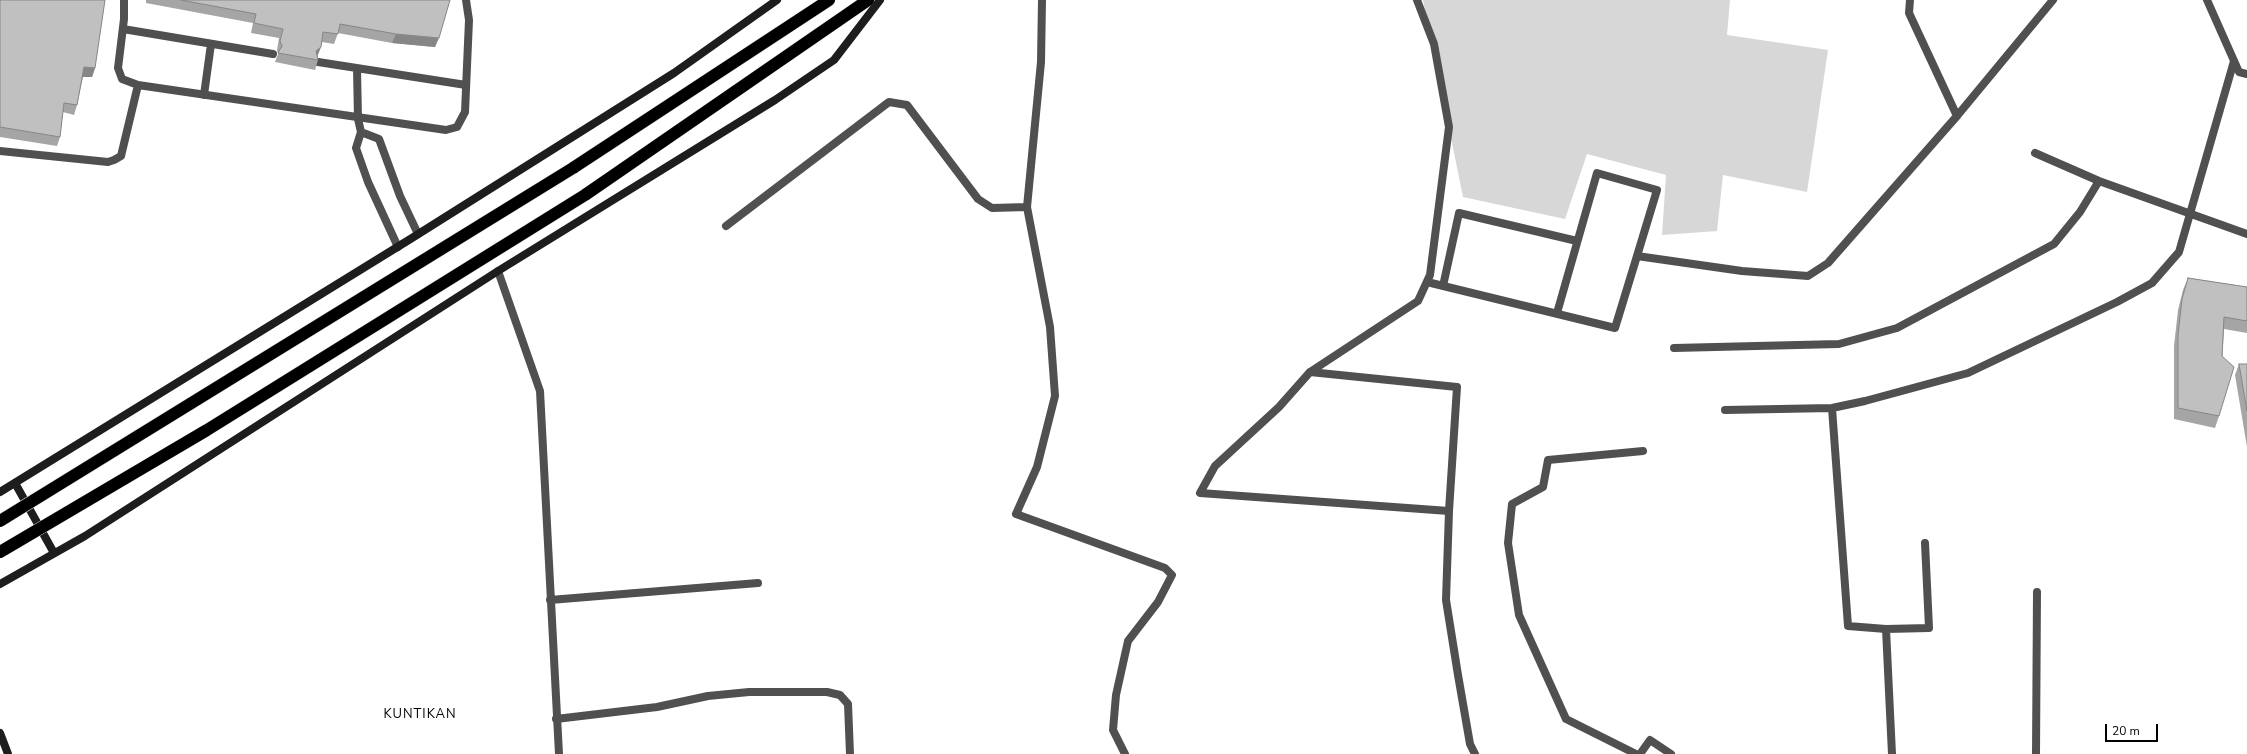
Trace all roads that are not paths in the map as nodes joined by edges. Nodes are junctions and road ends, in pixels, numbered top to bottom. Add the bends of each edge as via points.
1 (124, 0) edge
2 (466, 0) edge
3 (777, 0) edge
4 (829, 0) edge
5 (868, 0) edge
6 (880, 0) edge
7 (1042, 0) edge
8 (1417, 0) edge
9 (1910, 0) edge
10 (2052, 0) edge
11 (2207, 0) edge
12 (123, 29) junction
13 (211, 44) junction
14 (273, 54) dead end
15 (2234, 60) junction
16 (318, 62) edge
17 (357, 68) junction
18 (2247, 74) edge
19 (138, 85) junction
20 (466, 85) junction
21 (204, 95) junction
22 (1957, 116) junction
23 (358, 118) junction
24 (361, 132) junction
25 (0, 152) edge
26 (2035, 153) dead end
27 (2099, 181) junction
28 (1027, 207) junction
29 (2190, 212) junction
30 (726, 226) dead end
31 (418, 234) junction
32 (2247, 234) edge
33 (1577, 241) junction
34 (398, 247) junction
35 (1637, 256) junction
36 (498, 271) junction
37 (1427, 282) junction
38 (1443, 286) junction
39 (1557, 313) junction
40 (1674, 348) dead end
41 (1310, 372) junction
42 (1832, 408) junction
43 (1724, 410) dead end
44 (1643, 451) dead end
45 (14, 483) junction
46 (0, 492) edge
47 (1449, 511) junction
48 (0, 521) edge
49 (1926, 543) dead end
50 (0, 552) edge
51 (54, 553) junction
52 (758, 583) dead end
53 (0, 584) edge
54 (2037, 592) dead end
55 (550, 600) junction
56 (1886, 629) junction
57 (556, 719) junction
58 (0, 733) edge
59 (8, 754) edge
60 (559, 754) edge
61 (850, 754) edge
62 (1125, 754) edge
63 (1475, 754) edge
64 (1636, 754) edge
65 (1640, 754) edge
66 (1671, 754) edge
67 (1892, 754) edge
68 (2036, 754) edge

1 - 12 street
2 - 20 street via 469,20
3 - 31 street via 674,73
4 - 48 highway, bridge via 573,168
5 - 50 highway, bridge via 585,195 207,430
6 - 36 street via 834,60 775,100
7 - 28 street via 1041,62
8 - 37 street via 1434,44 1449,127 1430,276
9 - 22 street via 1909,13
10 - 22 street
11 - 15 street
12 - 13 street
12 - 19 street via 118,68 122,78
13 - 14 street
13 - 21 street
15 - 18 street via 2239,72
15 - 29 street
16 - 17 street
17 - 20 street
17 - 23 street
19 - 21 street
19 - 25 street via 121,156 114,160 108,162
20 - 23 street via 465,112 457,128 446,130
21 - 23 street
22 - 35 street via 1828,263 1808,276 1742,271
23 - 24 street
24 - 31 street via 379,139 400,196
24 - 34 street via 356,148 368,182
26 - 27 street
27 - 29 street
27 - 40 street via 2080,212 2054,244 1897,328 1839,344
28 - 30 street via 992,208 978,199 908,105 889,102
28 - 62 street via 1050,327 1055,396 1037,467 1016,514 1165,568 1172,575 1158,602 1128,641 1116,695 1113,730
29 - 32 street
29 - 42 street via 2179,252 2152,283 1968,373
31 - 34 street
33 - 35 street via 1597,173 1657,190
33 - 38 street via 1459,213
33 - 39 street
34 - 45 street
35 - 39 street via 1614,328
36 - 51 street via 85,536
36 - 55 street via 540,391
37 - 38 street
37 - 41 street via 1418,301
38 - 39 street
41 - 47 street via 1457,387
41 - 47 street via 1279,407 1215,466 1200,493
42 - 43 street
42 - 56 street via 1848,626
44 - 64 street via 1548,460 1543,487 1512,504 1508,543 1519,615 1566,719
45 - 46 street
45 - 51 street
47 - 63 street via 1446,600 1470,744
49 - 56 street via 1929,628
51 - 53 street
52 - 55 street
54 - 68 street
55 - 57 street
56 - 67 street
57 - 60 street
57 - 61 street via 657,707 722,694 827,692 840,695 848,704
58 - 59 street
65 - 66 street via 1650,740

